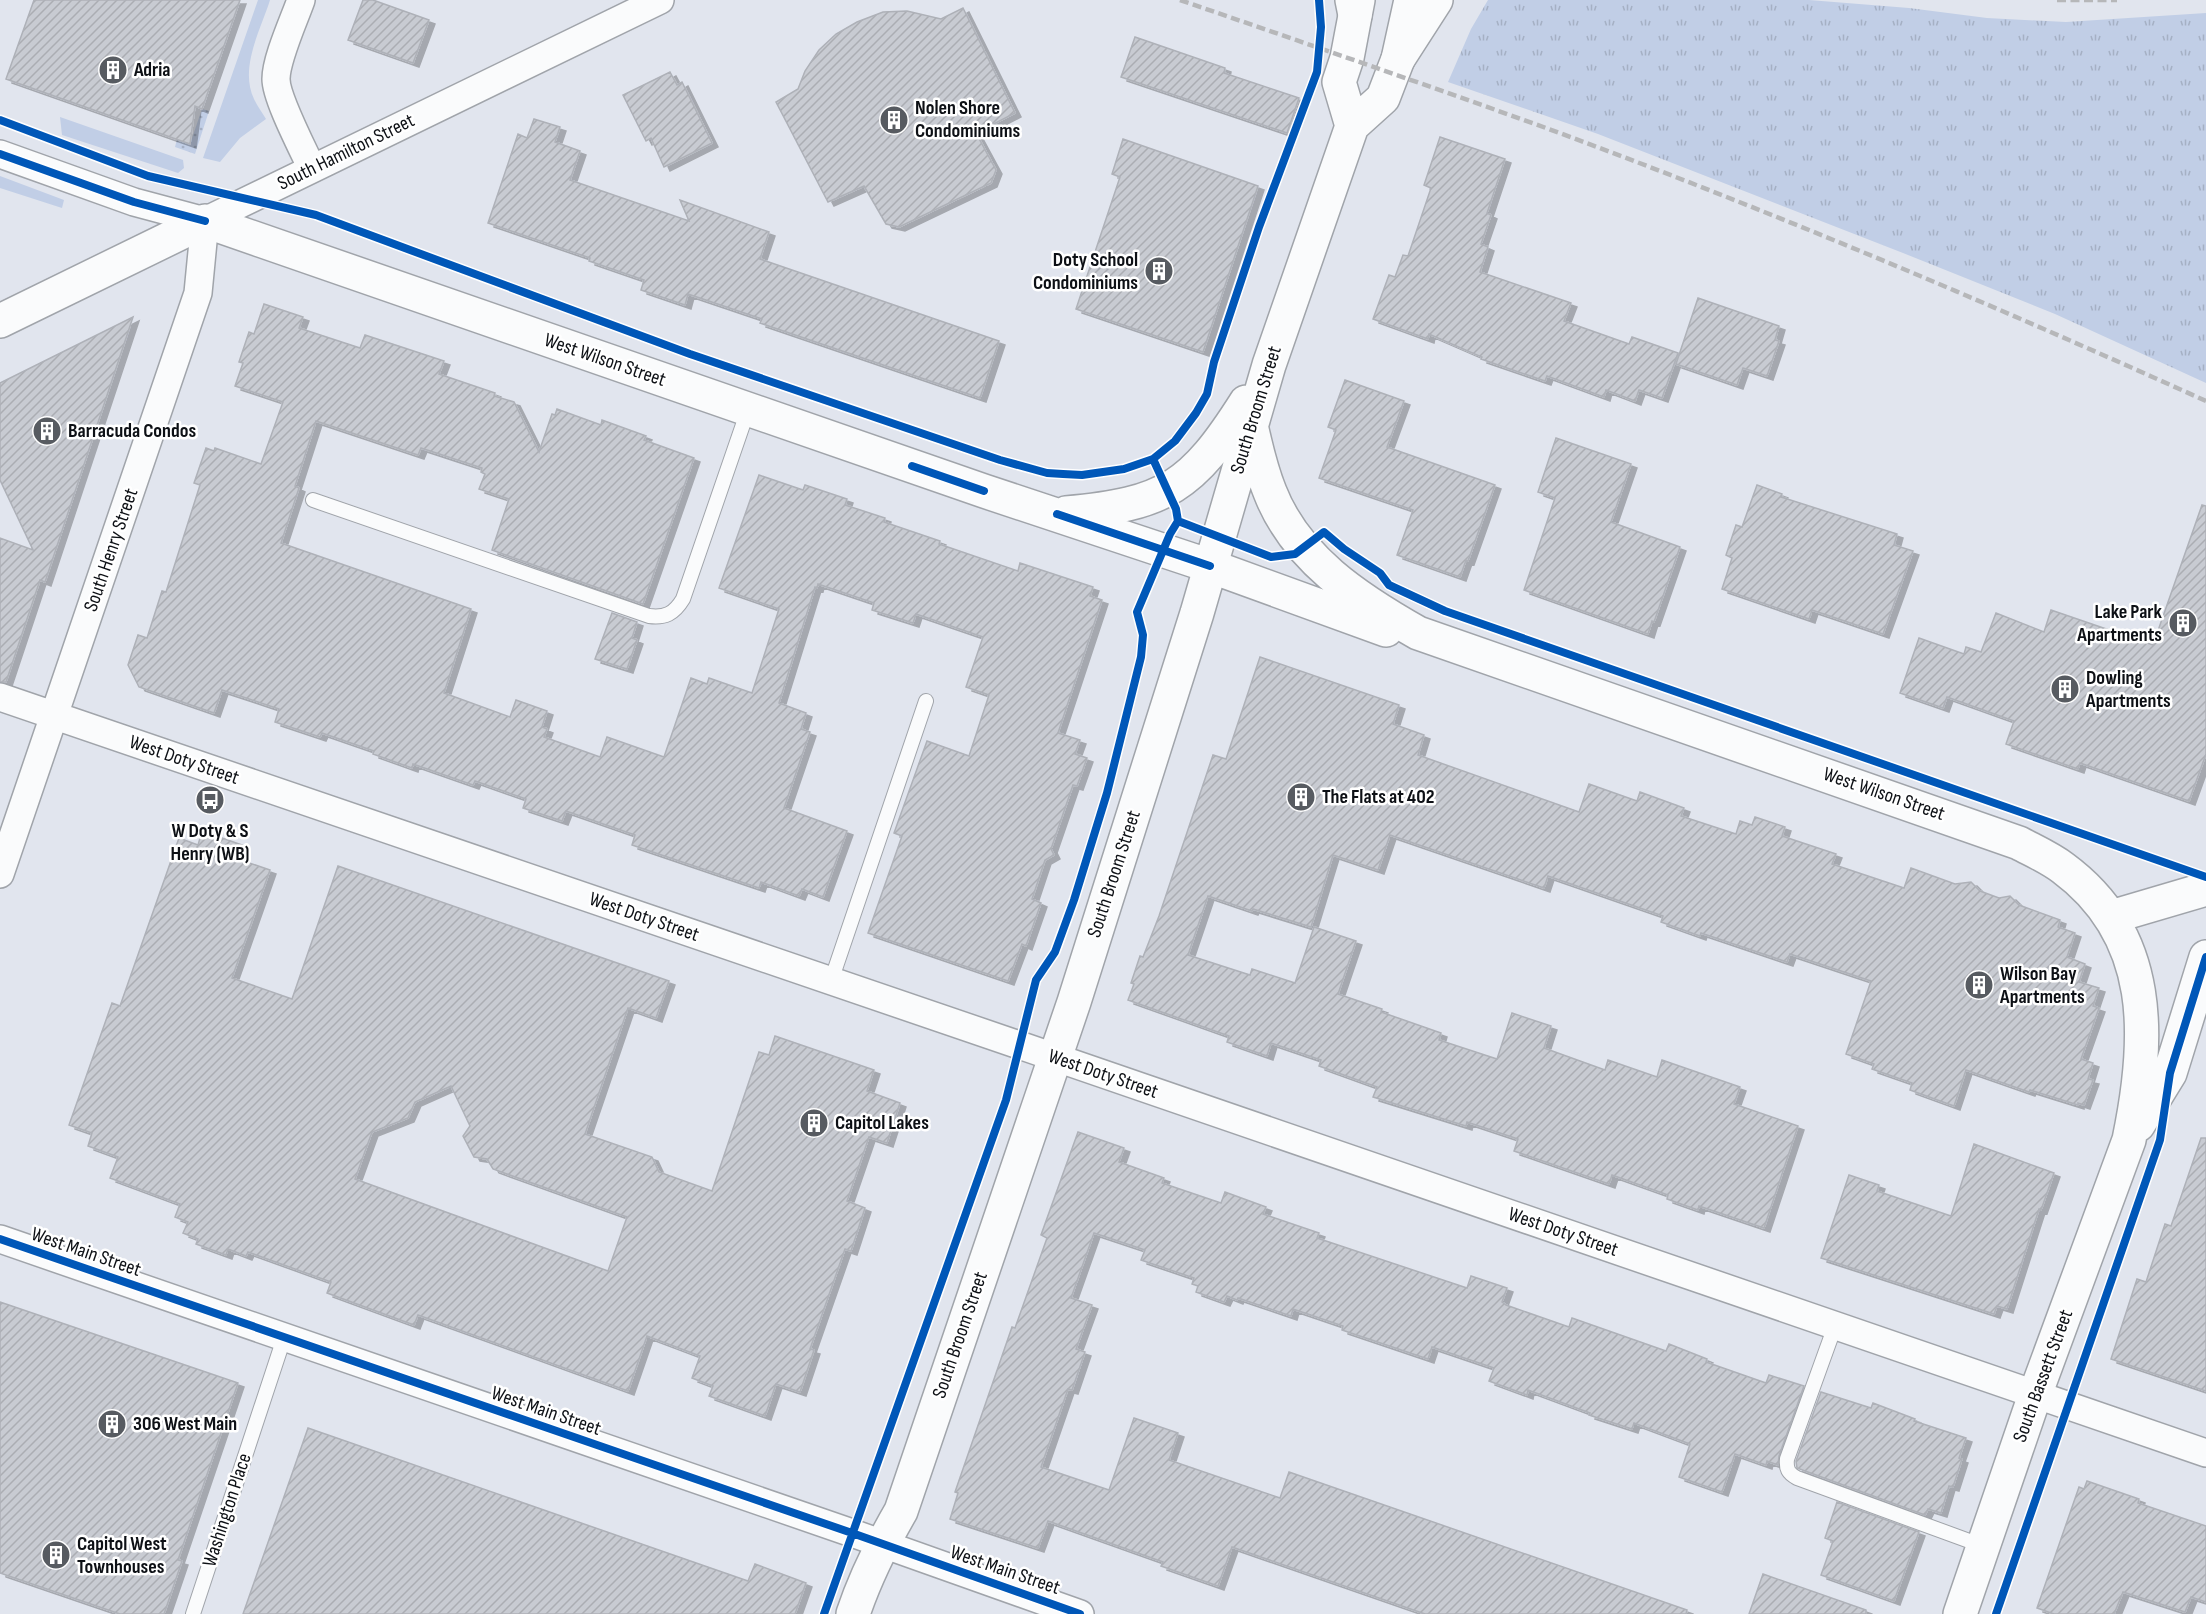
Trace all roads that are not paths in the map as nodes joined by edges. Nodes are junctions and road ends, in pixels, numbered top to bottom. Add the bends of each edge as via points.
1 (301, 0) edge
2 (660, 0) edge
3 (1411, 0) edge
4 (1436, 0) edge
5 (1355, 5) edge
6 (1398, 59) junction
7 (1352, 126) junction
8 (0, 154) edge
9 (312, 169) junction
10 (205, 221) junction
11 (0, 321) edge
12 (1269, 365) junction
13 (748, 410) junction
14 (1251, 425) junction
15 (313, 500) dead end
16 (1057, 514) junction
17 (1210, 566) junction
18 (1418, 633) junction
19 (0, 698) edge
20 (926, 701) dead end
21 (54, 716) junction
22 (0, 874) edge
23 (2206, 889) edge
24 (2111, 917) junction
25 (2206, 957) edge
26 (831, 981) junction
27 (1054, 1058) junction
28 (2129, 1140) junction
29 (0, 1239) edge
30 (1835, 1326) junction
31 (284, 1338) junction
32 (2035, 1395) junction
33 (2206, 1454) edge
34 (882, 1545) junction
35 (1984, 1547) junction
36 (193, 1614) edge
37 (853, 1614) edge
38 (1080, 1614) edge
39 (1960, 1614) edge

1 - 9 street via 276,81
2 - 9 street, South Hamilton Street
3 - 6 street, South Broom Street
4 - 6 street
5 - 7 street via 1339,82
6 - 7 street, South Broom Street via 1383,98
7 - 12 street, South Broom Street
8 - 10 street, West Wilson Street via 135,202
9 - 10 street, South Hamilton Street
10 - 11 street, South Hamilton Street
10 - 13 street, West Wilson Street
10 - 21 street, South Henry Street via 198,293
12 - 14 street, South Broom Street
12 - 16 street via 1223,438 1184,479 1137,503
13 - 15 lane via 682,600 677,608 660,617
13 - 16 street, West Wilson Street
14 - 17 street, South Broom Street
14 - 18 street via 1270,493 1281,517 1304,547 1327,573 1382,613
16 - 17 street, West Wilson Street
17 - 18 street, West Wilson Street via 1384,630
17 - 27 street, South Broom Street
18 - 24 street, West Wilson Street via 2019,843 2062,866
19 - 21 street, West Doty Street
20 - 26 lane
21 - 22 street, South Henry Street
21 - 26 street, West Doty Street
23 - 24 street
24 - 28 street, West Wilson Street via 2130,955 2142,1015 2138,1098
25 - 28 street via 2170,1073
26 - 27 street, West Doty Street
27 - 30 street, West Doty Street
27 - 34 street, South Broom Street via 901,1511
28 - 32 street, South Bassett Street
29 - 31 street, West Main Street
30 - 32 street, West Doty Street
30 - 35 lane via 1787,1459 1790,1474
31 - 34 street, West Main Street
31 - 36 lane, Washington Place
32 - 33 street, West Doty Street
32 - 35 street, South Bassett Street
34 - 37 street, South Broom Street
34 - 38 street, West Main Street
35 - 39 street, South Bassett Street

